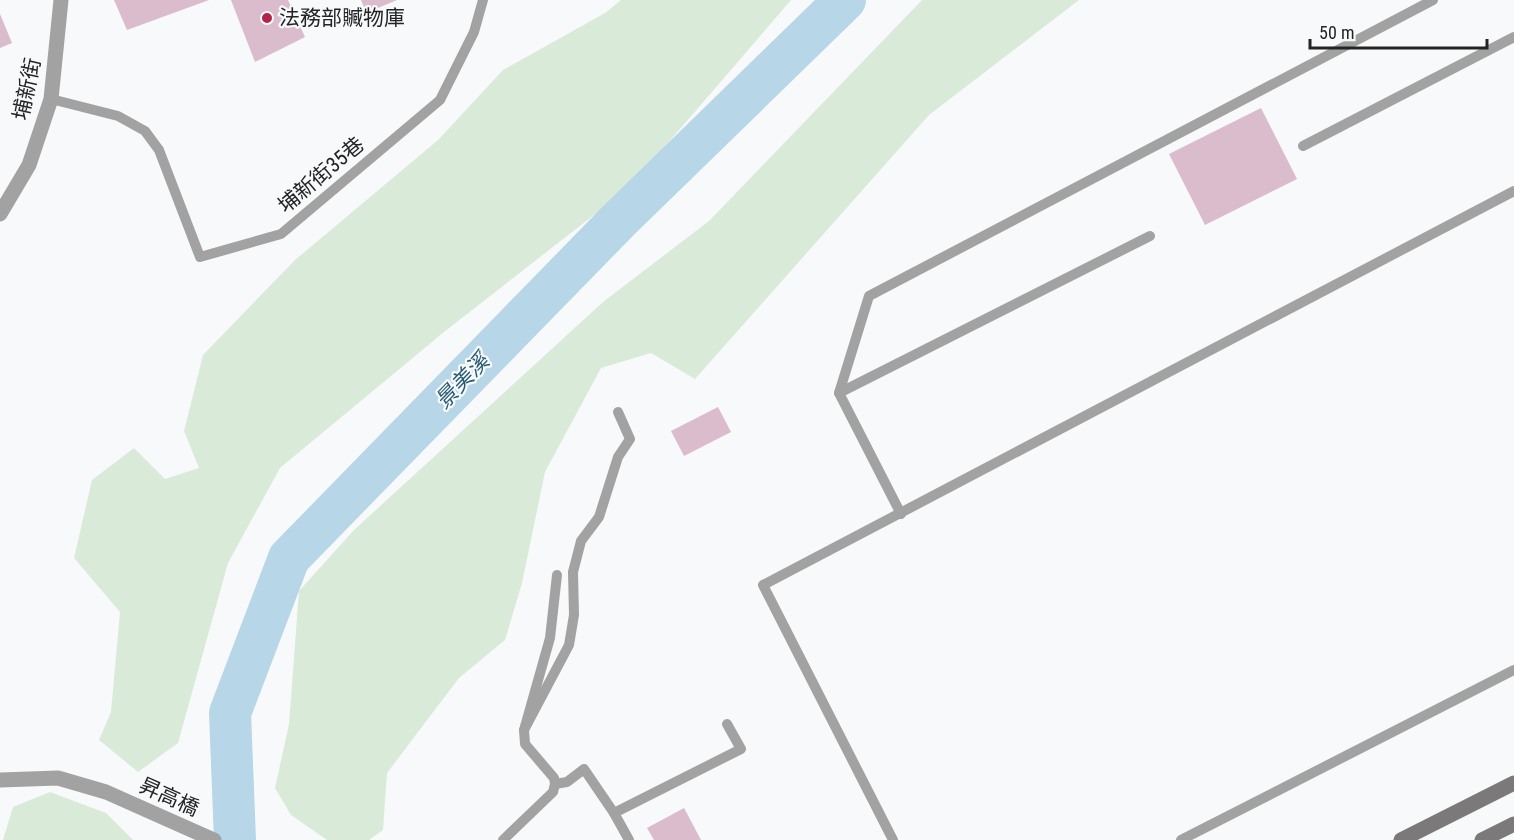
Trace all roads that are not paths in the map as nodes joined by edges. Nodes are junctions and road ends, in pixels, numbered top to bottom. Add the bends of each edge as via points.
1 (61, 0) edge
2 (483, 0) edge
3 (1434, 0) edge
4 (1514, 37) edge
5 (51, 99) junction
6 (1303, 146) dead end
7 (1514, 191) edge
8 (0, 214) edge
9 (1150, 236) dead end
10 (839, 393) junction
11 (618, 412) dead end
12 (902, 514) junction
13 (557, 575) dead end
14 (1514, 670) edge
15 (727, 724) dead end
16 (524, 729) junction
17 (0, 780) edge
18 (1514, 783) edge
19 (555, 784) junction
20 (614, 813) junction
21 (1514, 824) edge
22 (214, 840) edge
23 (503, 840) edge
24 (629, 840) edge
25 (893, 840) edge
26 (1180, 840) edge
27 (1401, 840) edge
28 (1482, 840) edge

1 - 5 street, 埔新街
2 - 5 lane, 埔新街35巷 via 474,32 440,100 282,234 200,258 159,150 145,131 118,116
3 - 10 lane via 869,296
4 - 6 lane
5 - 8 street, 埔新街 via 29,165
7 - 12 lane
9 - 10 lane
10 - 12 lane
11 - 16 lane via 630,439 618,457 599,517 581,541 573,572 574,615 569,645
12 - 25 lane via 763,585
13 - 16 lane via 550,638
14 - 26 lane
15 - 20 lane via 741,749
16 - 19 lane via 525,744
17 - 22 street, 昇高橋 via 58,778 106,792
18 - 27 main road
19 - 20 lane via 567,782 584,770
19 - 23 lane via 553,792
20 - 24 lane
21 - 28 main road

